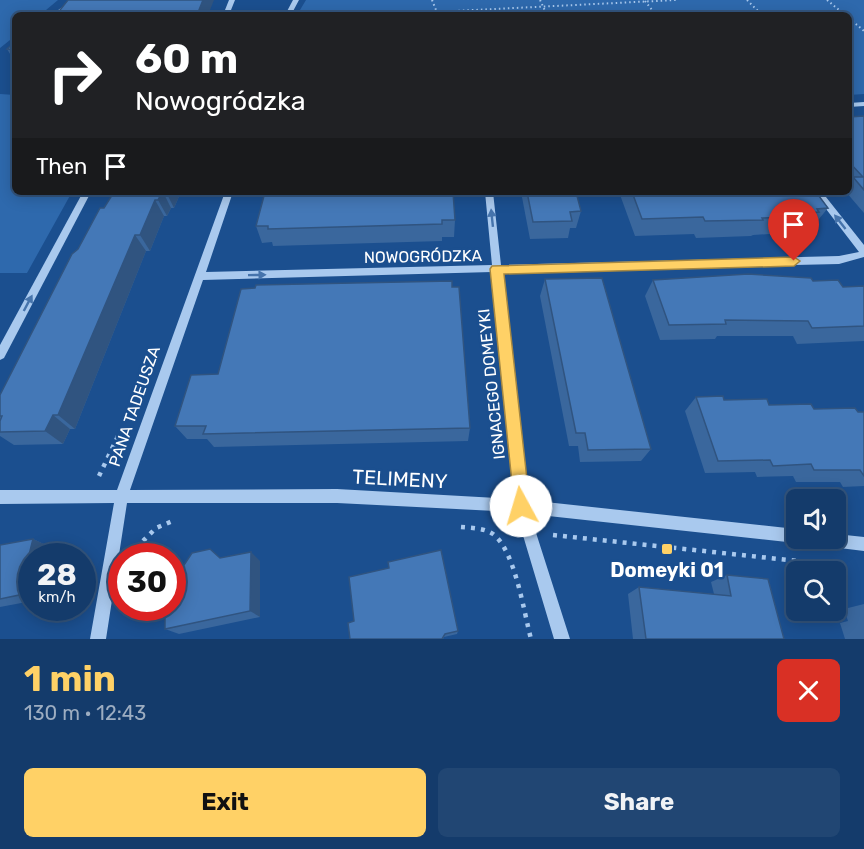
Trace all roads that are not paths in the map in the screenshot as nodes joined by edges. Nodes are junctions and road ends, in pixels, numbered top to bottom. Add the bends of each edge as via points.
1 (88, 0) edge
2 (59, 12) edge
3 (85, 195) edge
4 (228, 195) edge
5 (489, 195) edge
6 (819, 195) edge
7 (864, 253) edge
8 (497, 269) junction
9 (199, 276) junction
10 (0, 355) edge
11 (122, 495) junction
12 (0, 497) edge
13 (521, 506) junction
14 (786, 535) edge
15 (846, 542) edge
16 (864, 544) edge
17 (98, 639) edge
18 (562, 639) edge

1 - 2 street via 68,5
10 -> 3 street
4 - 9 street, PANA TADEUSZA
8 -> 5 street, IGNACEGO DOMEYKI
7 -> 6 street, NOWOGRÓDZKA
7 - 8 street, NOWOGRÓDZKA via 839,260
9 -> 8 street, NOWOGRÓDZKA
8 - 13 street, IGNACEGO DOMEYKI
9 - 11 street, PANA TADEUSZA
11 - 12 street, TELIMENY
11 - 13 street, TELIMENY via 337,496
11 - 17 street, PANA TADEUSZA
13 - 14 street, TELIMENY
13 - 18 street, IGNACEGO DOMEYKI
15 - 16 street

